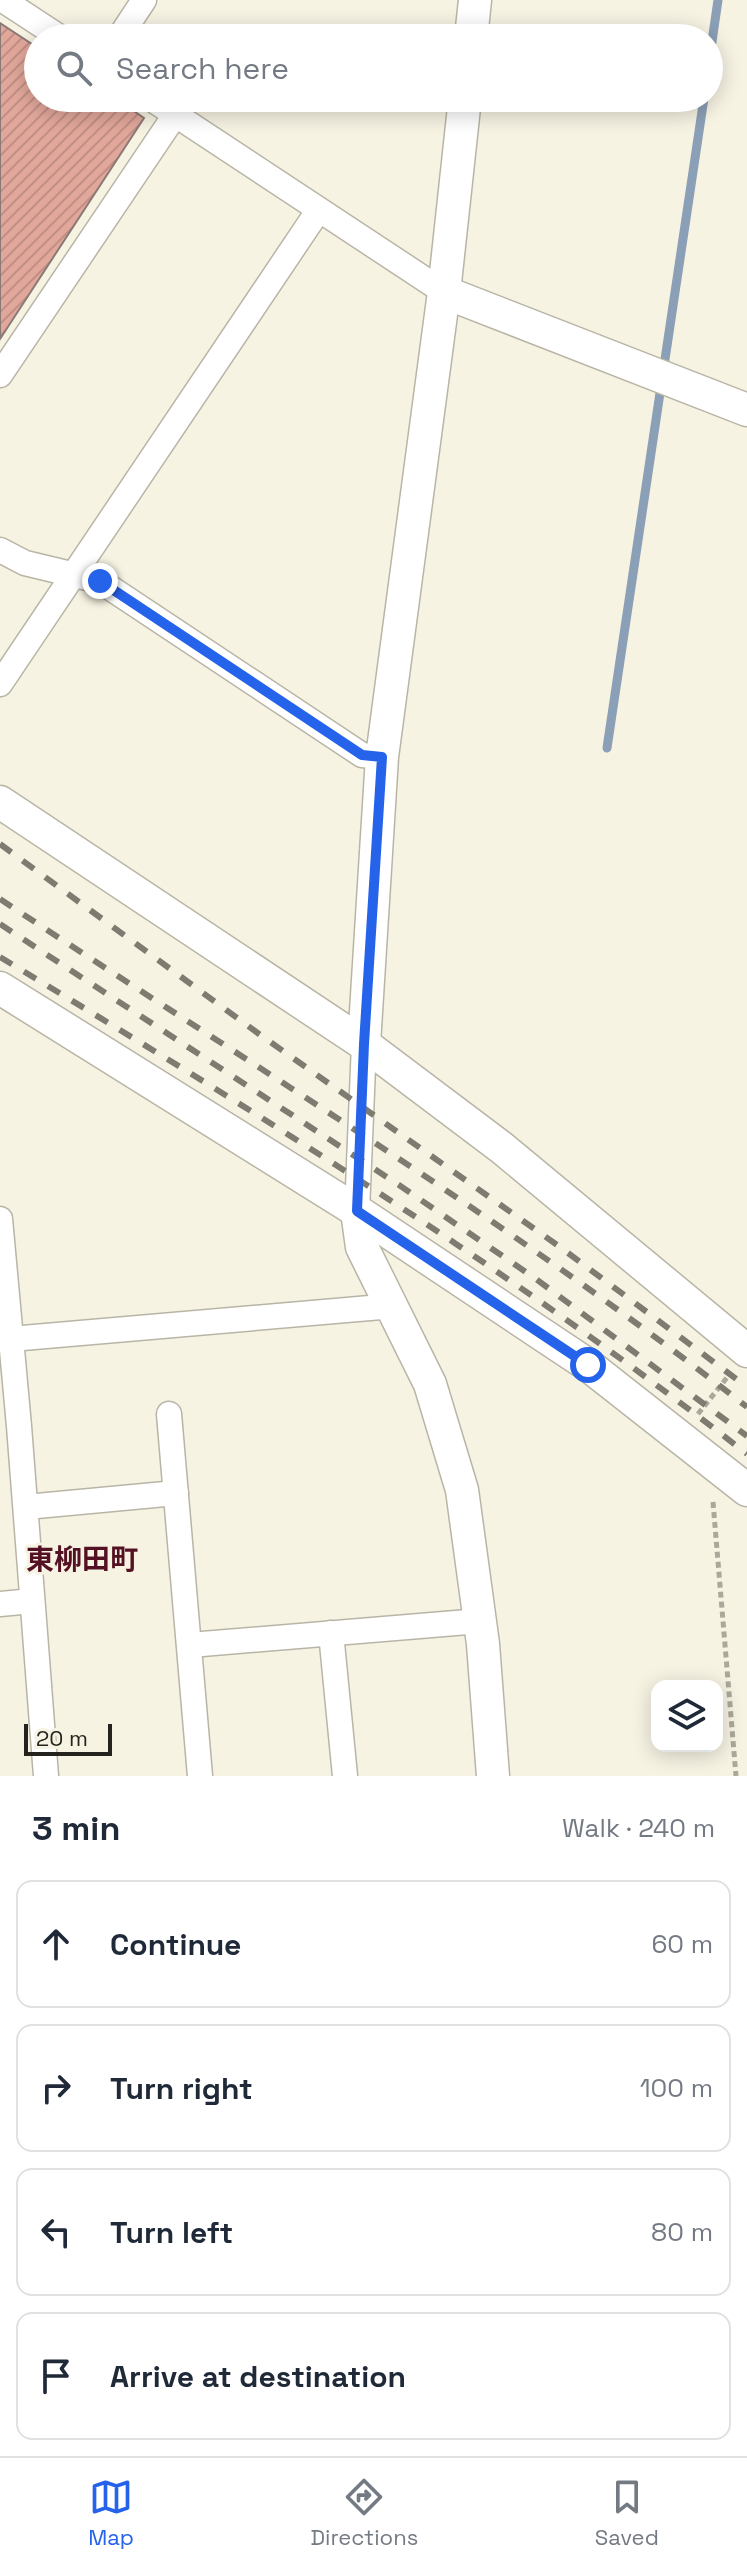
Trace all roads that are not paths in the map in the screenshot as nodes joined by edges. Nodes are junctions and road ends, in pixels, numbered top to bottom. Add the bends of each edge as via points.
1 (3, 0) edge
2 (144, 0) edge
3 (475, 0) edge
4 (40, 24) edge
5 (128, 24) edge
6 (472, 24) edge
7 (171, 112) edge
8 (463, 112) edge
9 (175, 115) junction
10 (318, 211) junction
11 (444, 292) junction
12 (0, 375) edge
13 (747, 410) edge
14 (0, 550) edge
15 (75, 574) junction
16 (0, 684) edge
17 (382, 757) junction
18 (0, 802) edge
19 (0, 988) edge
20 (364, 1044) junction
21 (357, 1211) junction
22 (0, 1219) edge
23 (393, 1306) junction
24 (11, 1339) junction
25 (741, 1344) edge
26 (169, 1414) dead end
27 (10, 1427) edge
28 (747, 1490) edge
29 (176, 1493) junction
30 (26, 1507) junction
31 (32, 1601) junction
32 (0, 1604) edge
33 (480, 1621) junction
34 (331, 1633) junction
35 (190, 1645) junction
36 (45, 1776) edge
37 (200, 1776) edge
38 (345, 1776) edge
39 (493, 1776) edge

1 - 4 street
2 - 5 street
3 - 6 street
7 - 9 street
8 - 11 street
9 - 10 street
9 - 12 street
10 - 11 street
10 - 15 street
11 - 13 street
11 - 17 street
14 - 15 street via 25,563
15 - 16 street
15 - 17 street via 100,581 362,755
17 - 20 street
18 - 20 street
19 - 21 street
20 - 21 street
20 - 25 street via 502,1148
21 - 23 street via 362,1247
21 - 28 street via 588,1365
22 - 24 street
23 - 24 street
23 - 33 street via 430,1384 462,1490
24 - 27 street
26 - 29 street
27 - 30 street
29 - 30 street
29 - 35 street
30 - 31 street
31 - 32 street
31 - 36 street
33 - 34 street
33 - 39 street
34 - 35 street
34 - 38 street
35 - 37 street

